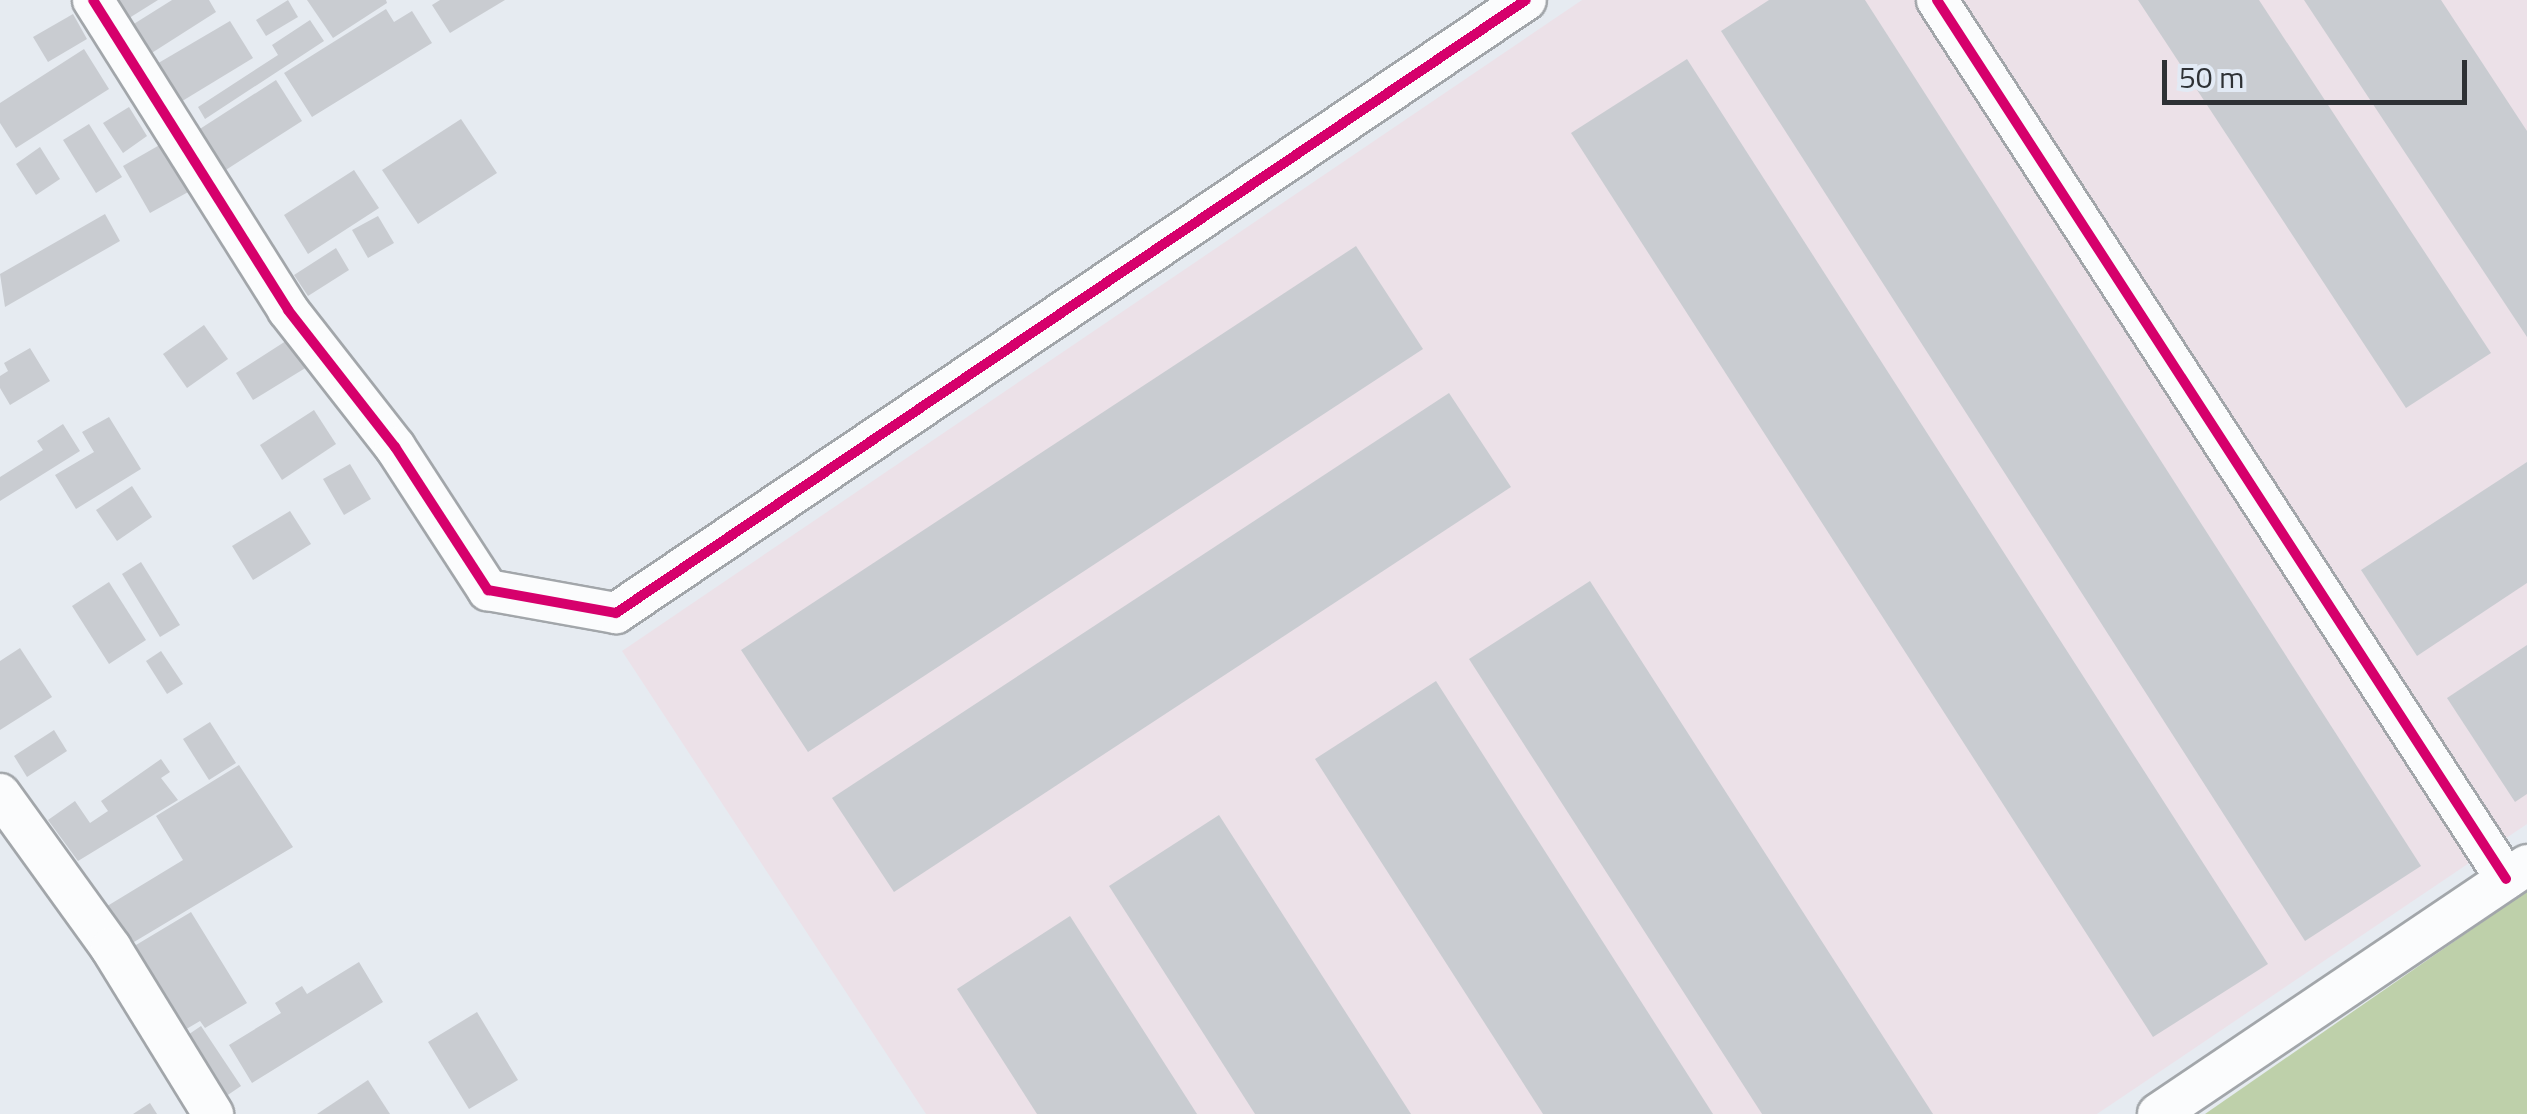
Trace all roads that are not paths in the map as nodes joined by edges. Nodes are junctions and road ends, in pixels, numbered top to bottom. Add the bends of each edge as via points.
1 (93, 0) edge
2 (1526, 0) edge
3 (1937, 0) edge
4 (0, 794) edge
5 (2516, 872) edge
6 (213, 1114) edge
7 (2158, 1114) edge

1 - 2 street via 288,310 395,447 488,590 616,613
3 - 5 street
4 - 6 street via 110,948
5 - 7 street

